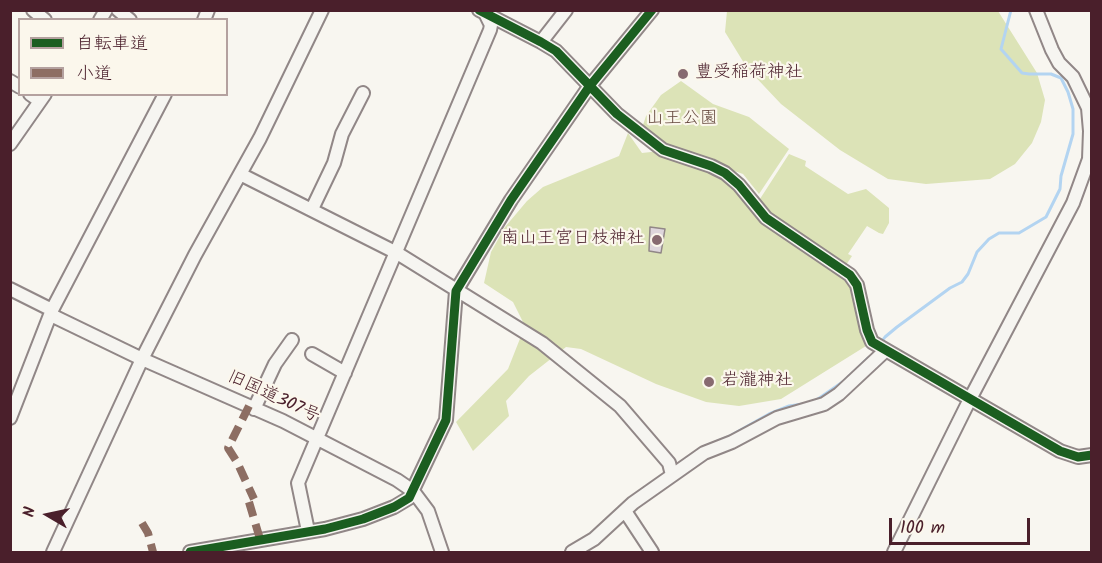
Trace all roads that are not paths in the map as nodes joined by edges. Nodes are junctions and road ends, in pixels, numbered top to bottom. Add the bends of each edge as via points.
1 (322, 10) edge
2 (566, 10) edge
3 (652, 10) edge
4 (1036, 10) edge
5 (482, 12) edge
6 (541, 42) junction
7 (590, 87) junction
8 (363, 93) dead end
9 (164, 96) edge
10 (39, 97) edge
11 (1090, 106) edge
12 (10, 144) edge
13 (240, 174) junction
14 (1079, 184) junction
15 (1092, 189) edge
16 (312, 209) junction
17 (397, 253) junction
18 (10, 289) edge
19 (456, 291) junction
20 (52, 313) junction
21 (292, 340) dead end
22 (881, 347) junction
23 (312, 354) dead end
24 (142, 360) junction
25 (345, 373) junction
26 (970, 399) junction
27 (254, 409) junction
28 (10, 418) edge
29 (316, 438) junction
30 (1092, 455) edge
31 (672, 475) junction
32 (413, 491) junction
33 (625, 511) junction
34 (308, 531) junction
35 (53, 552) edge
36 (190, 552) edge
37 (442, 552) edge
38 (572, 552) edge
39 (652, 552) edge
40 (894, 552) edge

1 - 13 street
2 - 6 street
3 - 7 street
4 - 11 street via 1059,63
5 - 6 street
5 - 17 street via 490,30
6 - 7 street
7 - 19 street via 511,200
7 - 22 street via 663,150 725,173 766,218 850,275 857,285 867,330
8 - 16 street
9 - 20 street
10 - 12 street
11 - 14 street via 1090,150
13 - 16 street
13 - 24 street
14 - 15 street
14 - 26 street via 1073,203
16 - 17 street
17 - 19 street
17 - 25 street
18 - 20 street, 旧国道307号
19 - 31 street via 542,343 594,383 660,451
19 - 32 street via 446,420
20 - 24 street, 旧国道307号
20 - 28 street
21 - 27 street via 275,364
22 - 26 street
22 - 31 street via 844,389 824,405 766,423 704,453
23 - 25 street
24 - 27 street, 旧国道307号
24 - 35 street
25 - 29 street
26 - 30 street via 1060,452 1078,457
26 - 40 street
27 - 29 street, 旧国道307号
29 - 32 street, 旧国道307号
29 - 34 street via 298,483
31 - 33 street
32 - 34 street via 401,503 363,519
32 - 37 street, 旧国道307号 via 428,511
33 - 38 street via 594,540
33 - 39 street
34 - 36 street

